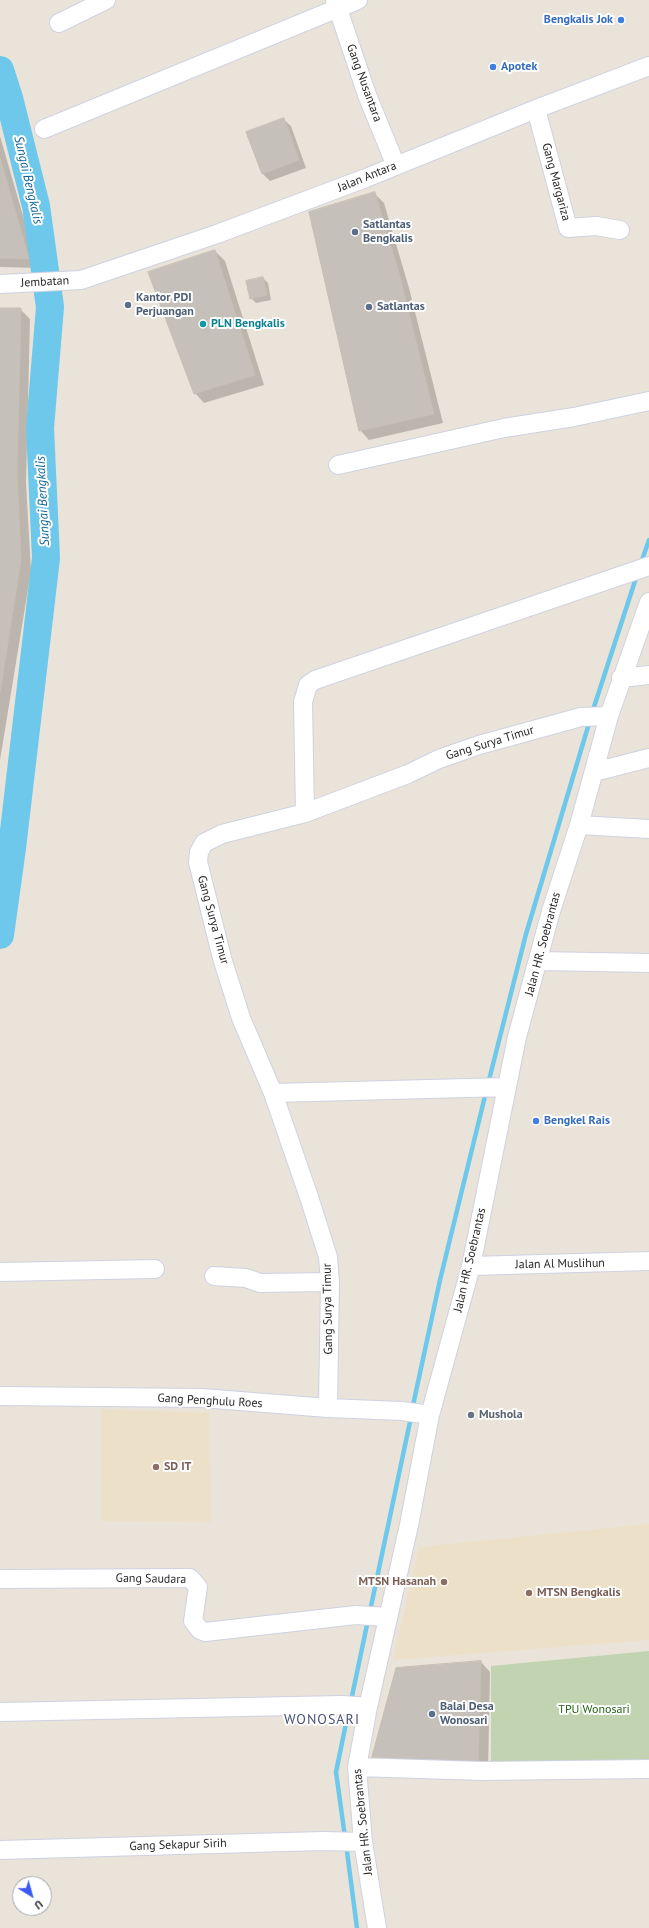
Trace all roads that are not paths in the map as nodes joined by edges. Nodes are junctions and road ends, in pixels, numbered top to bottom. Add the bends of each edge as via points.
1 (106, 0) edge
2 (358, 0) edge
3 (337, 4) edge
4 (60, 23) dead end
5 (649, 66) edge
6 (536, 109) junction
7 (44, 129) dead end
8 (396, 166) junction
9 (620, 230) dead end
10 (81, 280) joint
11 (5, 284) edge
12 (649, 401) edge
13 (338, 465) dead end
14 (649, 566) edge
15 (649, 602) edge
16 (649, 675) edge
17 (622, 678) junction
18 (604, 716) junction
19 (649, 758) edge
20 (594, 772) junction
21 (305, 813) junction
22 (579, 826) junction
23 (649, 829) edge
24 (538, 961) junction
25 (649, 963) edge
26 (507, 1087) junction
27 (272, 1093) junction
28 (649, 1261) edge
29 (471, 1266) junction
30 (155, 1269) dead end
31 (0, 1272) edge
32 (214, 1276) dead end
33 (330, 1282) junction
34 (0, 1396) edge
35 (328, 1408) junction
36 (417, 1413) junction
37 (0, 1579) edge
38 (381, 1616) junction
39 (356, 1706) junction
40 (0, 1712) edge
41 (357, 1767) junction
42 (649, 1769) edge
43 (359, 1842) junction
44 (0, 1850) edge
45 (377, 1928) edge

1 - 4 street
2 - 3 street
3 - 7 street
3 - 8 street, Gang Nusantara via 366,95
5 - 6 street, Jalan Antara
6 - 8 street, Jalan Antara
6 - 9 street, Gang Margariza via 568,228 596,226
8 - 10 street, Jalan Antara via 217,234
10 - 11 street, Jembatan
12 - 13 street via 574,417 504,428
14 - 21 street via 315,680 308,685 303,702
15 - 17 street, Jalan HR. Soebrantas
16 - 17 street
17 - 18 street, Jalan HR. Soebrantas
18 - 20 street, Jalan HR. Soebrantas
18 - 21 street, Gang Surya Timur via 581,717 479,744 379,786
19 - 20 street
20 - 22 street, Jalan HR. Soebrantas
21 - 27 street, Gang Surya Timur via 222,834 204,843 199,852 198,862 222,958 241,1018
22 - 23 street
22 - 24 street, Jalan HR. Soebrantas via 551,911
24 - 25 street
24 - 26 street, Jalan HR. Soebrantas
26 - 27 street
26 - 29 street, Jalan HR. Soebrantas
27 - 33 street, Gang Surya Timur via 328,1257
28 - 29 street, Jalan Al Muslihun
29 - 36 street, Jalan HR. Soebrantas
30 - 31 street
32 - 33 street via 246,1278 260,1283
33 - 35 street, Gang Surya Timur
34 - 35 street, Gang Penghulu Roes via 202,1398
35 - 36 street, Gang Penghulu Roes
36 - 38 street, Jalan HR. Soebrantas via 409,1526
37 - 38 street, Gang Saudara via 190,1578 198,1588 193,1621 205,1632 356,1614
38 - 39 street, Jalan HR. Soebrantas
39 - 40 street
39 - 41 street, Jalan HR. Soebrantas
41 - 42 street via 482,1772
41 - 43 street, Jalan HR. Soebrantas
43 - 44 street, Gang Sekapur Sirih
43 - 45 street, Jalan HR. Soebrantas

